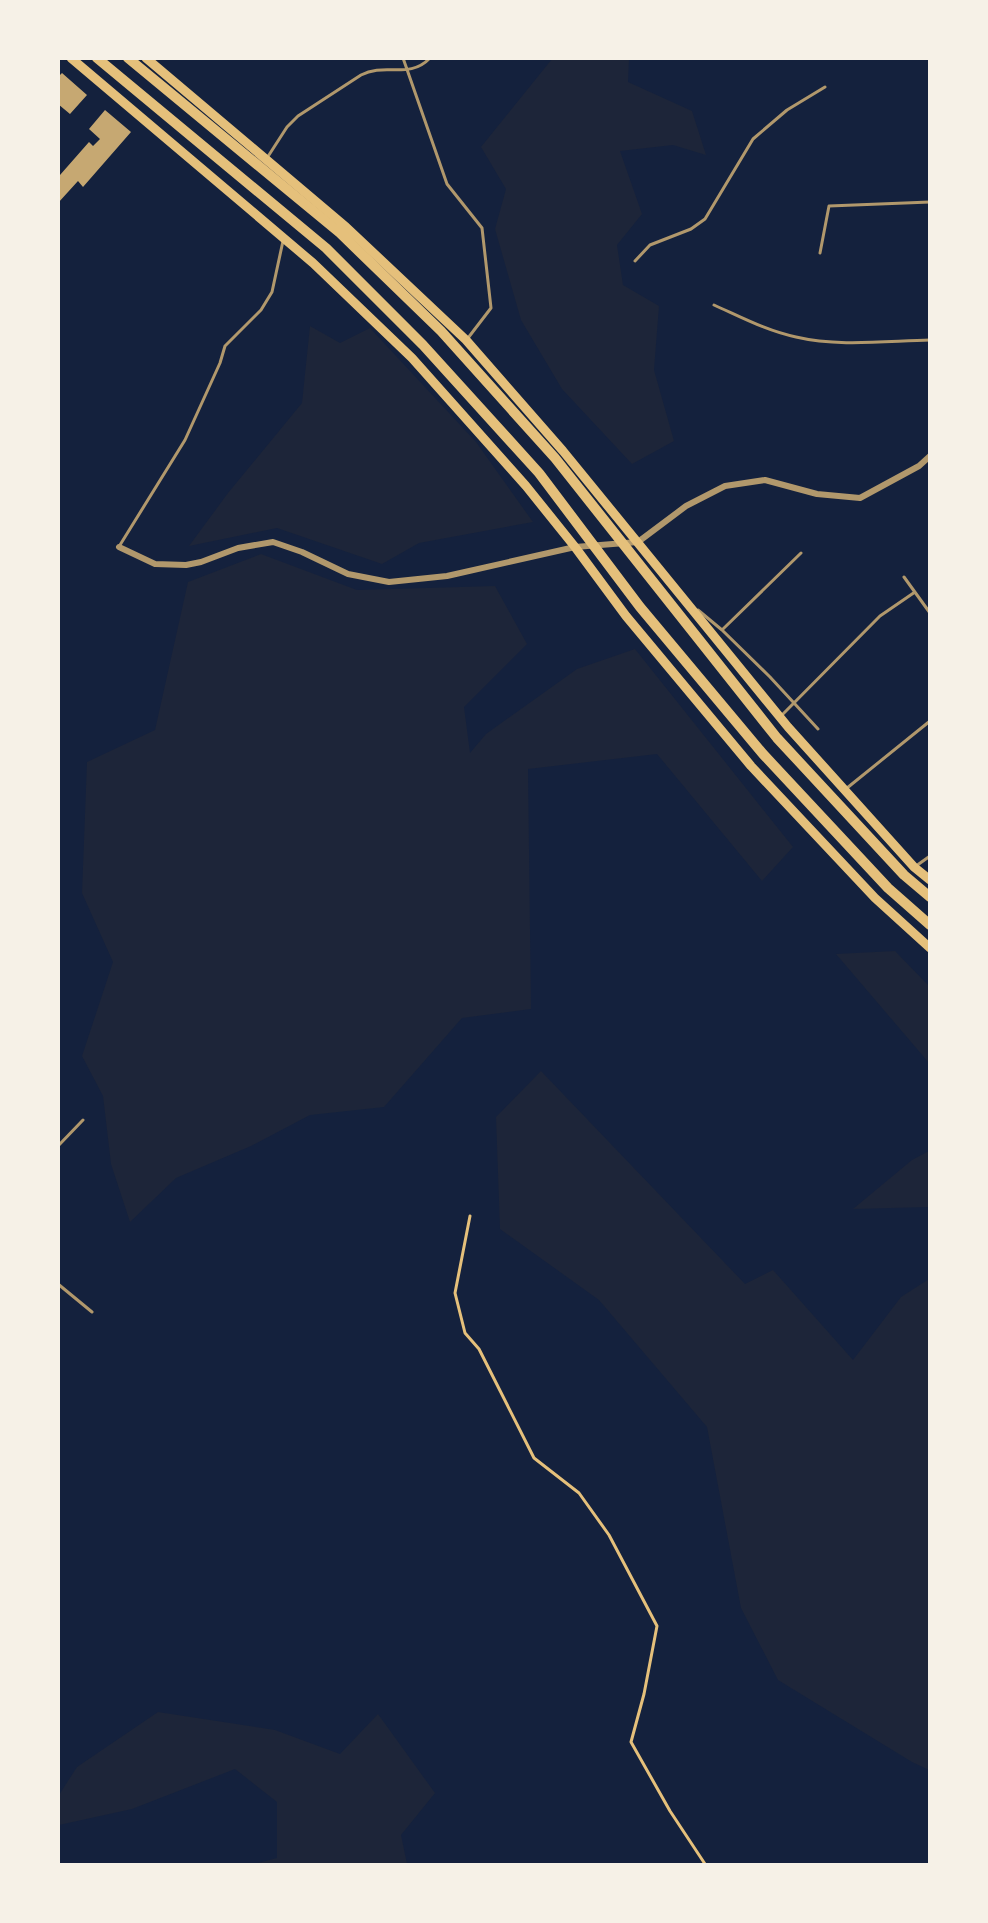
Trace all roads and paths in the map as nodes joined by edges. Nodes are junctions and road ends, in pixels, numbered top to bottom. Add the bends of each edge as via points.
1 (71, 58) edge
2 (97, 58) edge
3 (128, 58) edge
4 (146, 58) edge
5 (404, 58) edge
6 (430, 58) edge
7 (408, 71) junction
8 (825, 87) dead end
9 (266, 160) junction
10 (930, 202) edge
11 (284, 238) junction
12 (820, 253) dead end
13 (635, 261) dead end
14 (714, 305) dead end
15 (466, 340) junction
16 (930, 340) edge
17 (930, 456) edge
18 (638, 542) junction
19 (119, 547) joint
20 (574, 547) junction
21 (801, 553) dead end
22 (904, 577) dead end
23 (915, 592) junction
24 (686, 604) junction
25 (930, 613) edge
26 (722, 630) junction
27 (794, 702) junction
28 (779, 717) junction
29 (930, 721) edge
30 (818, 729) dead end
31 (844, 790) junction
32 (930, 856) edge
33 (914, 867) junction
34 (930, 880) edge
35 (930, 897) edge
36 (930, 925) edge
37 (930, 948) edge
38 (83, 1119) dead end
39 (58, 1146) edge
40 (470, 1216) dead end
41 (58, 1284) edge
42 (92, 1312) dead end
43 (705, 1864) edge

1 - 11 main road
2 - 36 highway via 326,248 423,345 539,473 640,607 763,754 888,888
3 - 35 highway via 340,233 441,331 555,458 777,738 904,875
4 - 9 main road
5 - 7 lane
6 - 7 lane
7 - 9 lane via 368,71 361,75 298,116
7 - 15 lane via 447,184 482,228 491,308
8 - 13 lane via 787,110 753,140 705,219 691,229 650,245
9 - 15 main road via 346,227
10 - 12 lane via 828,206
11 - 19 lane via 272,292 261,310 225,346 185,440
11 - 20 main road via 412,358 526,486
14 - 16 lane via 797,338 826,342
15 - 18 main road
17 - 18 street via 860,498 817,494 765,480 726,486 686,506
18 - 20 street
18 - 24 main road
19 - 20 street via 155,564 186,565 238,548 273,542 348,574 389,582 447,576
20 - 37 main road via 751,766 875,898
21 - 26 lane
22 - 23 lane
23 - 25 lane
23 - 27 lane via 880,616
24 - 26 lane
24 - 28 main road
26 - 27 lane
27 - 28 lane
27 - 30 lane
28 - 31 main road
29 - 31 lane
31 - 33 main road
32 - 33 lane
33 - 34 main road
38 - 39 lane
40 - 43 path via 454,1293 465,1333 479,1349 534,1458 579,1493 609,1535 657,1626 631,1742
41 - 42 lane

